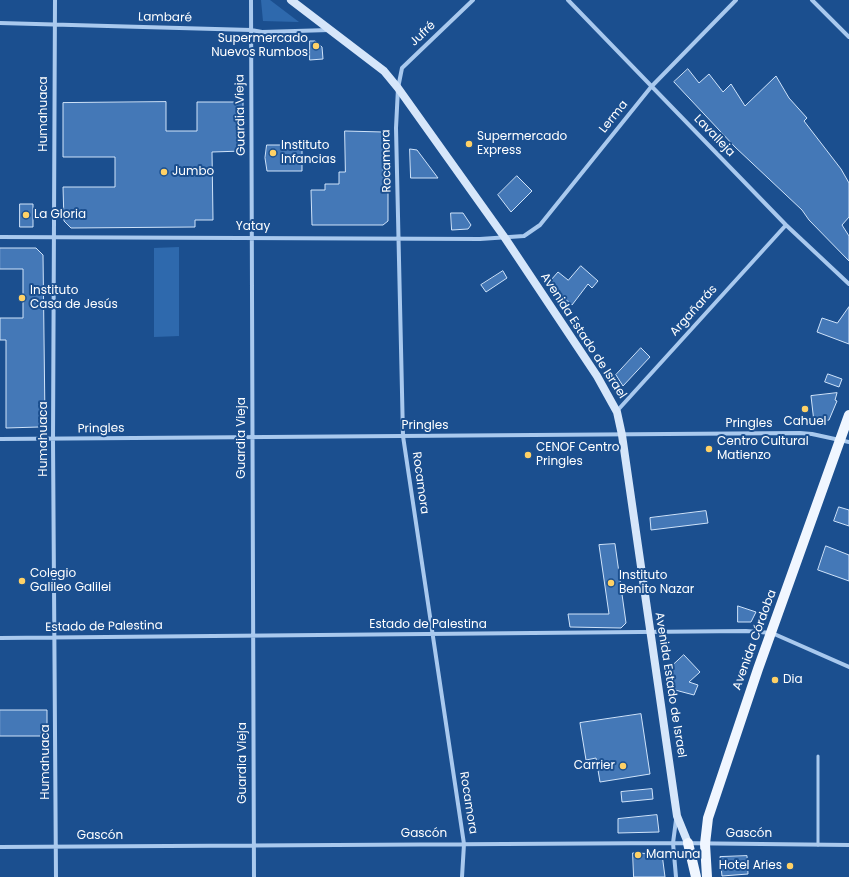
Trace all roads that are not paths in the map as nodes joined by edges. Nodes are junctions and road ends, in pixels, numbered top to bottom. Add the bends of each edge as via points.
1 (55, 0) edge
2 (251, 0) edge
3 (291, 0) edge
4 (473, 0) edge
5 (568, 0) edge
6 (736, 0) edge
7 (812, 0) edge
8 (0, 23) edge
9 (55, 25) junction
10 (251, 30) junction
11 (329, 30) junction
12 (849, 37) edge
13 (651, 87) junction
14 (398, 88) junction
15 (786, 224) junction
16 (54, 237) junction
17 (252, 237) junction
18 (0, 238) edge
19 (399, 238) junction
20 (505, 238) junction
21 (849, 284) edge
22 (617, 412) junction
23 (849, 415) edge
24 (622, 435) junction
25 (403, 436) junction
26 (845, 436) edge
27 (252, 437) junction
28 (0, 439) edge
29 (53, 440) junction
30 (650, 632) junction
31 (772, 632) junction
32 (253, 635) junction
33 (432, 635) junction
34 (0, 638) edge
35 (56, 638) junction
36 (849, 667) edge
37 (818, 756) dead end
38 (677, 816) junction
39 (673, 843) junction
40 (688, 843) junction
41 (464, 844) junction
42 (706, 844) junction
43 (254, 845) junction
44 (818, 845) junction
45 (849, 845) edge
46 (56, 846) junction
47 (0, 847) edge
48 (56, 877) edge
49 (254, 877) edge
50 (462, 877) edge
51 (676, 877) edge
52 (696, 877) edge
53 (706, 877) edge

1 - 9 street, Humahuaca
2 - 10 street, Guardia Vieja
3 - 11 main road, Avenida Estado de Israel
4 - 14 street, Jufré via 402,68
5 - 13 street, Lavalleja
6 - 13 street, Lerma
7 - 12 street
8 - 9 street, Lambaré
9 - 10 street, Lambaré
9 - 16 street, Humahuaca
10 - 11 street, Lambaré
10 - 17 street, Guardia Vieja
11 - 14 main road, Avenida Estado de Israel via 384,71
13 - 15 street, Lavalleja
13 - 20 street, Lerma via 540,225 524,236
14 - 19 street, Rocamora via 396,128
14 - 20 main road, Avenida Estado de Israel
15 - 21 street, Lavalleja
15 - 22 street, Argañarás
16 - 17 street, Yatay
16 - 18 street, Yatay
16 - 29 street, Humahuaca
17 - 19 street, Yatay
17 - 27 street, Guardia Vieja
19 - 20 street, Yatay
19 - 25 street, Rocamora
20 - 22 main road, Avenida Estado de Israel via 597,376
22 - 24 main road, Avenida Estado de Israel
23 - 26 main road, Avenida Córdoba
24 - 25 street, Pringles
24 - 26 street, Pringles via 800,433
24 - 30 main road, Avenida Estado de Israel
25 - 27 street, Pringles
25 - 33 street, Rocamora
26 - 31 main road, Avenida Córdoba
27 - 29 street, Pringles
27 - 32 street, Guardia Vieja
28 - 29 street, Pringles
29 - 35 street, Humahuaca
30 - 31 street, Estado de Palestina
30 - 33 street, Estado de Palestina
30 - 38 main road, Avenida Estado de Israel
31 - 36 street, Estado de Palestina
31 - 42 main road, Avenida Córdoba via 708,818
32 - 33 street, Estado de Palestina
32 - 35 street, Estado de Palestina
32 - 43 street, Guardia Vieja
33 - 41 street, Rocamora
34 - 35 street, Estado de Palestina
35 - 46 street, Humahuaca
37 - 44 lane
38 - 39 street
38 - 40 main road, Avenida Estado de Israel
39 - 40 street, Gascón
39 - 41 street, Gascón
39 - 51 street
40 - 42 street, Gascón
40 - 52 main road
41 - 43 street, Gascón
41 - 50 street, Rocamora
42 - 44 street, Gascón
42 - 53 main road, Avenida Córdoba
43 - 46 street, Gascón
43 - 49 street, Guardia Vieja
44 - 45 street, Gascón
46 - 47 street, Gascón
46 - 48 street, Humahuaca

